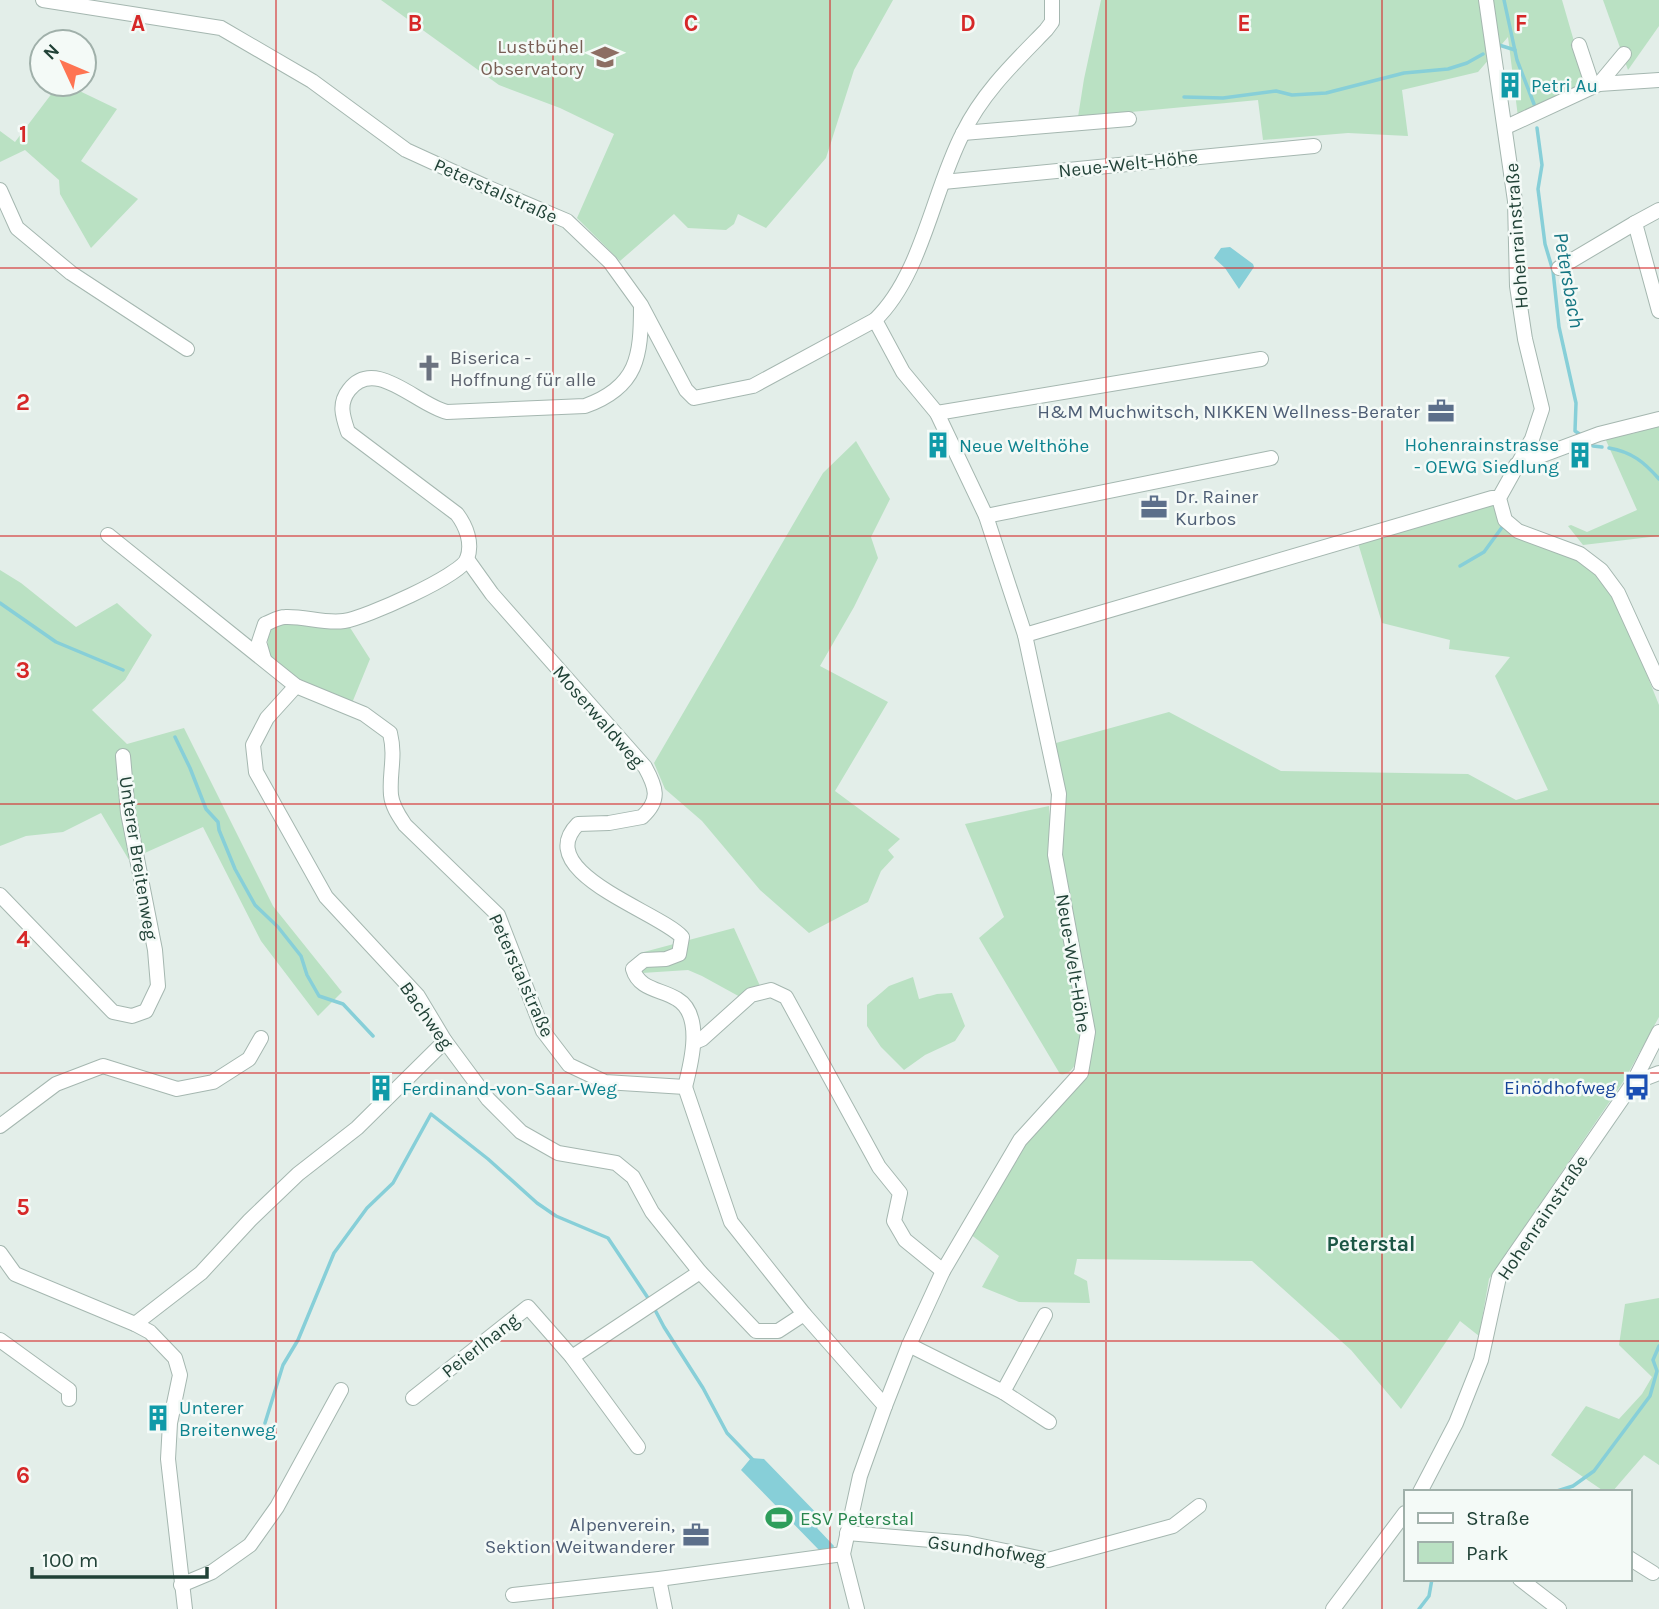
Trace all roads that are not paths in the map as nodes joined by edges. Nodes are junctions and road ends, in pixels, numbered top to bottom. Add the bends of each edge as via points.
1 (43, 0) edge
2 (1052, 0) edge
3 (1486, 0) edge
4 (1579, 45) dead end
5 (1624, 54) dead end
6 (1659, 80) edge
7 (1596, 86) junction
8 (1129, 119) dead end
9 (1506, 127) junction
10 (963, 133) junction
11 (1314, 146) dead end
12 (943, 182) junction
13 (0, 190) edge
14 (1659, 210) edge
15 (1635, 223) junction
16 (1559, 268) dead end
17 (641, 305) junction
18 (1659, 311) edge
19 (876, 320) junction
20 (187, 349) dead end
21 (1261, 359) dead end
22 (937, 413) junction
23 (1659, 419) edge
24 (1271, 458) dead end
25 (1516, 465) junction
26 (1499, 498) junction
27 (986, 516) junction
28 (108, 535) dead end
29 (467, 559) junction
30 (1025, 635) junction
31 (264, 659) junction
32 (1659, 683) edge
33 (296, 686) junction
34 (123, 756) dead end
35 (0, 895) edge
36 (1659, 1032) edge
37 (261, 1038) dead end
38 (445, 1041) junction
39 (695, 1042) junction
40 (1659, 1073) edge
41 (1633, 1083) junction
42 (685, 1087) junction
43 (0, 1126) edge
44 (0, 1253) edge
45 (943, 1271) junction
46 (700, 1272) junction
47 (804, 1314) junction
48 (1045, 1315) dead end
49 (135, 1324) junction
50 (0, 1340) edge
51 (909, 1345) junction
52 (572, 1357) junction
53 (341, 1390) dead end
54 (1003, 1392) junction
55 (413, 1398) dead end
56 (69, 1399) dead end
57 (885, 1406) junction
58 (1049, 1422) dead end
59 (638, 1447) dead end
60 (1421, 1490) edge
61 (1199, 1506) dead end
62 (1404, 1514) edge
63 (848, 1533) junction
64 (843, 1554) junction
65 (1631, 1559) edge
66 (1654, 1573) dead end
67 (659, 1579) junction
68 (1523, 1581) edge
69 (181, 1585) junction
70 (513, 1595) dead end
71 (185, 1609) edge
72 (666, 1609) edge
73 (857, 1609) edge
74 (1333, 1609) edge
75 (1559, 1609) edge

1 - 17 street, Peterstalstraße via 221,28 312,81 406,150 567,221 610,262
2 - 10 street via 1052,22 994,83
3 - 9 street, Hohenrainstraße
4 - 7 street
5 - 7 street
6 - 7 street
7 - 9 street
8 - 10 street
9 - 25 street, Hohenrainstraße via 1516,201 1517,286 1542,409 1532,439
10 - 12 street
11 - 12 street, Neue-Welt-Höhe
12 - 19 street via 905,280
13 - 20 street via 17,228 71,274
14 - 15 street
15 - 16 street
15 - 18 street
17 - 19 street via 694,398 753,386
17 - 29 street via 641,345 635,363 620,386 603,400 585,406 447,412 387,380 371,377 348,391 342,414 348,432 457,514 469,540
19 - 22 street, Neue-Welt-Höhe via 903,372
21 - 22 street
22 - 27 street, Neue-Welt-Höhe
23 - 25 street via 1599,434
24 - 27 street
25 - 26 street, Hohenrainstraße
26 - 30 street
26 - 32 street via 1505,520 1518,531 1580,554 1601,570 1618,593
27 - 30 street, Neue-Welt-Höhe
28 - 31 street
29 - 31 street via 455,571 388,606 343,622 282,617 265,624 259,642
29 - 39 street, Moserwaldweg via 492,594 645,768 656,787 655,802 642,817 578,824 568,852 580,870 682,937 679,954 644,960 633,969 640,982 684,1005
30 - 45 street, Neue-Welt-Höhe via 1059,794 1055,855 1088,1032 1081,1073 1020,1140
31 - 33 street, Peterstalstraße
33 - 38 street, Bachweg via 267,718 253,745 256,772 326,897 418,996
33 - 42 street, Peterstalstraße via 364,714 390,733 394,750 391,795 397,812 498,915 543,1031 569,1065 605,1082
34 - 35 street, Unterer Breitenweg via 128,813 155,950 158,986 146,1011 132,1016 113,1012
36 - 41 street, Hohenrainstraße
37 - 43 street via 249,1059 213,1082 177,1089 103,1066 56,1084
38 - 46 street, Bachweg via 488,1099 521,1132 558,1153 617,1163 633,1177 652,1212
38 - 49 street via 357,1128 298,1174 201,1273
39 - 42 street, Moserwaldweg
39 - 45 street via 751,995 771,990 786,997 879,1167 900,1194 894,1221 905,1240
40 - 41 street
41 - 60 street, Hohenrainstraße via 1499,1277 1481,1360 1456,1423
42 - 47 street via 731,1222
44 - 49 street via 15,1274
45 - 51 street, Neue-Welt-Höhe
46 - 47 street, Bachweg via 756,1331 778,1331
46 - 52 street
47 - 57 street
48 - 54 street
49 - 69 street via 168,1350 180,1375 168,1459
50 - 56 street via 69,1390
51 - 54 street
51 - 57 street, Neue-Welt-Höhe
52 - 55 street, Peierlhang via 528,1307
52 - 59 street, Peierlhang
53 - 69 street via 277,1507 250,1545 212,1572
54 - 58 street
57 - 63 street via 860,1476
61 - 63 street, Gsundhofweg via 1173,1526 1048,1560 967,1543
62 - 74 street
63 - 64 street
64 - 67 street
64 - 73 street
65 - 66 street
67 - 70 street
67 - 72 street
68 - 75 street
69 - 71 street

